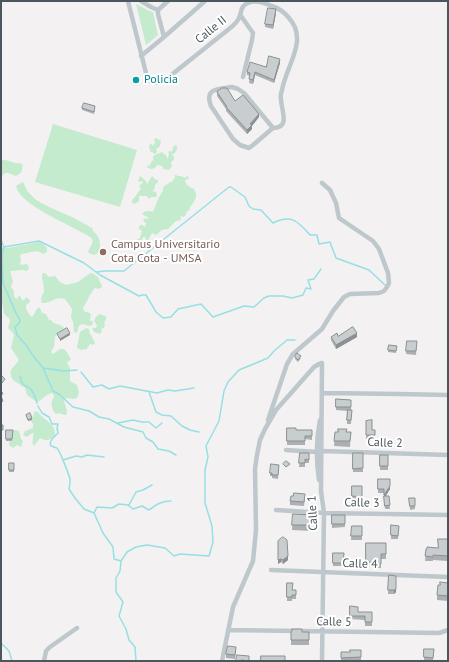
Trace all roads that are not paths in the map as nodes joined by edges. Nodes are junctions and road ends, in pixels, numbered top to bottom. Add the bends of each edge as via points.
1 (128, 1) edge
2 (141, 1) edge
3 (168, 1) edge
4 (204, 1) edge
5 (158, 10) junction
6 (241, 16) junction
7 (164, 37) junction
8 (141, 56) junction
9 (243, 77) dead end
10 (273, 128) junction
11 (322, 183) dead end
12 (322, 393) junction
13 (448, 395) edge
14 (265, 429) junction
15 (286, 450) dead end
16 (319, 452) junction
17 (448, 455) edge
18 (276, 510) dead end
19 (324, 513) junction
20 (448, 515) edge
21 (271, 570) dead end
22 (323, 572) junction
23 (448, 577) edge
24 (77, 628) dead end
25 (228, 630) junction
26 (448, 630) edge
27 (322, 631) junction
28 (44, 661) edge
29 (222, 661) edge
30 (322, 661) edge

1 - 8 street
2 - 5 street
3 - 5 street
4 - 7 street
5 - 7 street
6 - 8 street, Calle II via 229,29 165,80 150,81 146,77
6 - 9 street via 253,33
6 - 10 street, Calle II via 241,9 248,2 264,3 286,14 294,23 297,32 298,44 280,98 283,122 278,128
7 - 8 street
10 - 10 street via 249,148 240,145 233,139 211,106 209,95 218,89 238,89
11 - 14 street via 330,190 339,218 373,241 379,249 388,272 389,283 384,291 379,293 350,294 344,297 322,329 293,354 287,364
12 - 13 street
12 - 14 street via 322,363 314,366 276,410
12 - 16 street, Calle 1 via 318,428
14 - 25 street via 260,440 255,469 256,530 253,561 233,607
15 - 16 street, Calle 2
16 - 17 street, Calle 2
16 - 19 street, Calle 1 via 317,470
18 - 19 street, Calle 3
19 - 20 street, Calle 3
19 - 22 street, Calle 1
21 - 22 street, Calle 4
22 - 23 street, Calle 4
22 - 27 street, Calle 1
24 - 28 street via 50,647 46,651
25 - 27 street, Calle 5
25 - 29 street
26 - 27 street, Calle 5 via 439,633
27 - 30 street, Calle 1

